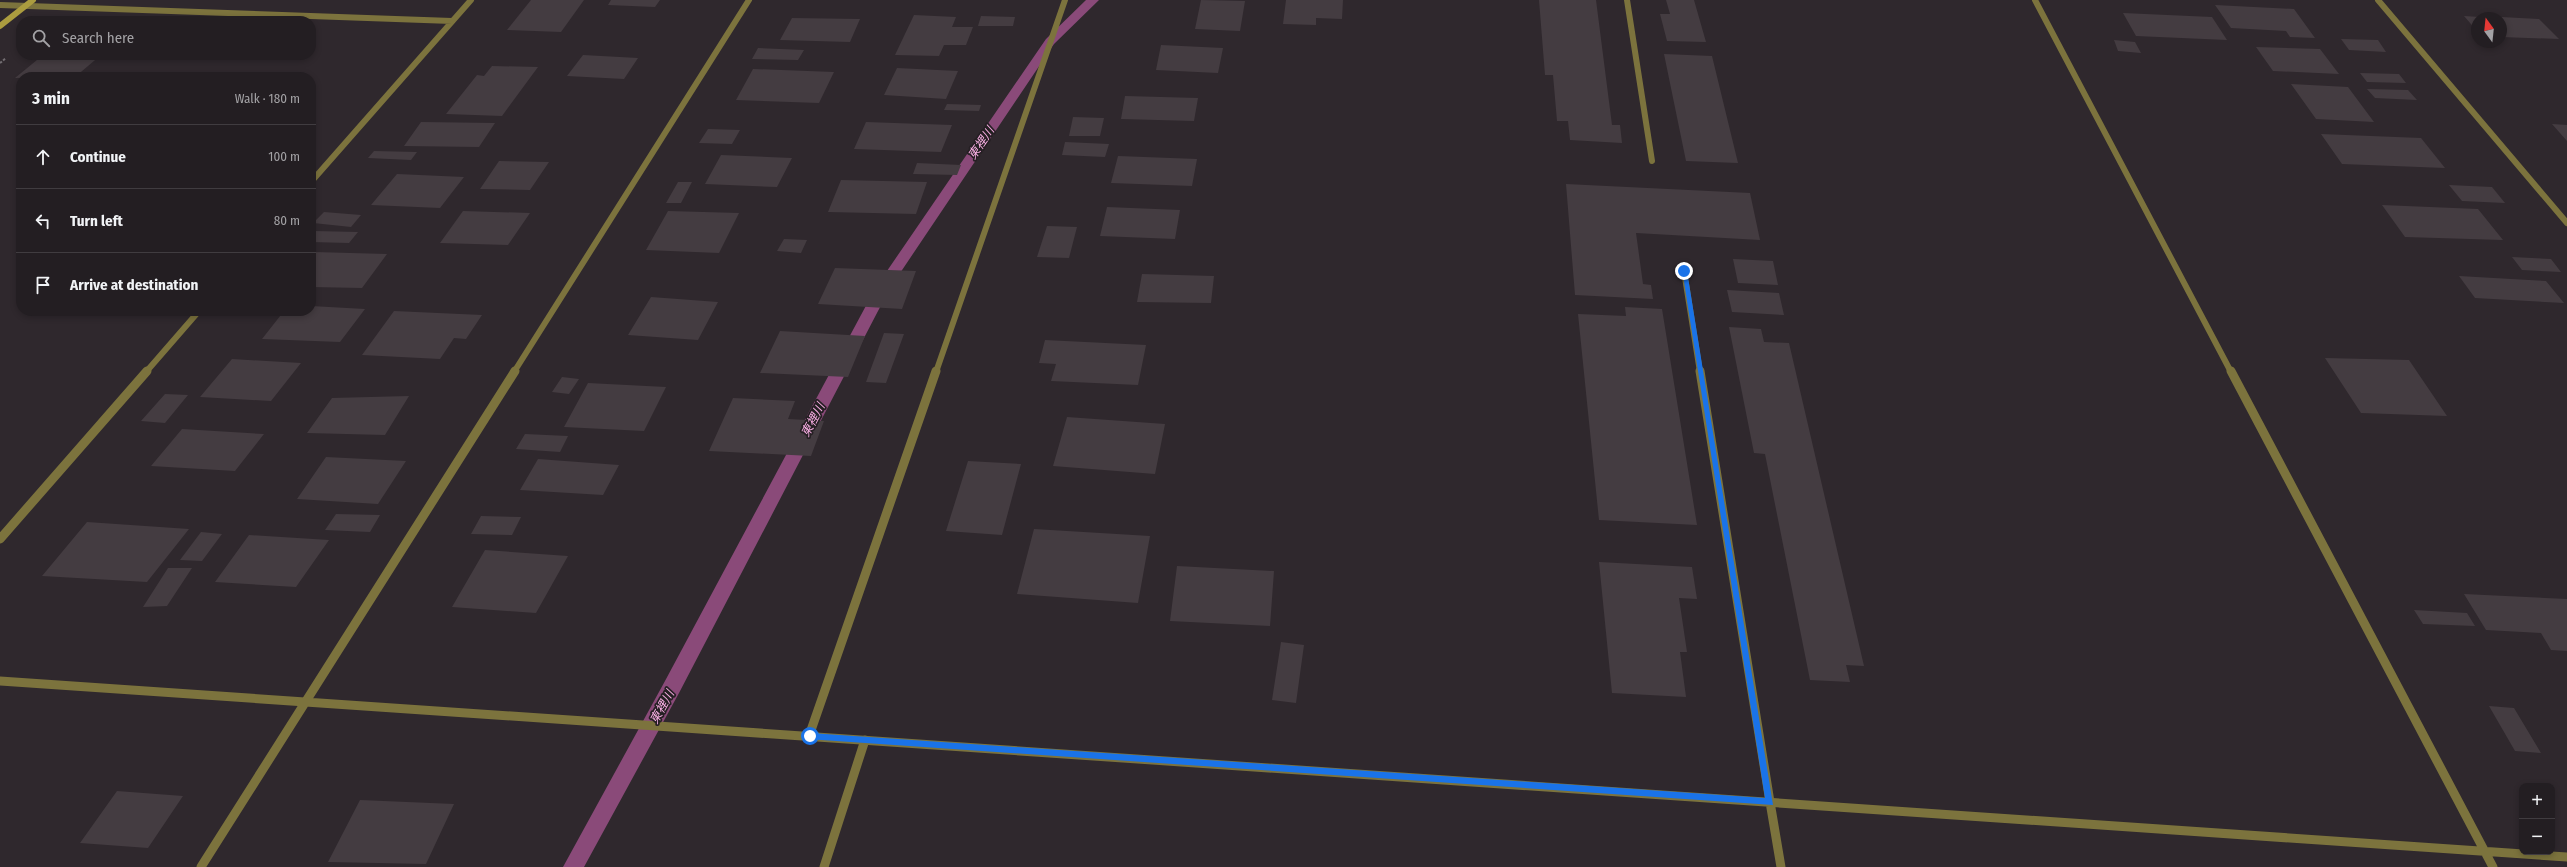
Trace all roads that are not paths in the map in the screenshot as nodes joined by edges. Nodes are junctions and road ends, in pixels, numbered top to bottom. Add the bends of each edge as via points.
1 (33, 0) edge
2 (471, 0) edge
3 (749, 0) edge
4 (1065, 0) edge
5 (1627, 0) edge
6 (2035, 0) edge
7 (2378, 0) edge
8 (0, 5) edge
9 (26, 6) junction
10 (310, 16) edge
11 (316, 16) edge
12 (452, 21) junction
13 (0, 26) edge
14 (1652, 161) dead end
15 (316, 176) edge
16 (2567, 223) edge
17 (1684, 271) dead end
18 (195, 316) edge
19 (0, 539) edge
20 (0, 681) edge
21 (305, 703) junction
22 (810, 736) junction
23 (865, 740) junction
24 (1770, 802) junction
25 (2484, 850) junction
26 (2567, 857) edge
27 (201, 867) edge
28 (824, 867) edge
29 (1781, 867) edge
30 (2493, 867) edge

1 - 9 street
2 - 12 street
3 - 21 street
4 - 22 street
5 - 14 street
6 - 25 street
7 - 16 street
8 - 9 street
9 - 10 street
9 - 13 street
11 - 12 street
12 - 15 street
17 - 24 street
18 - 19 street
20 - 21 street
21 - 22 street
21 - 27 street
22 - 23 street
23 - 24 street
23 - 28 street
24 - 25 street
24 - 29 street
25 - 26 street
25 - 30 street

